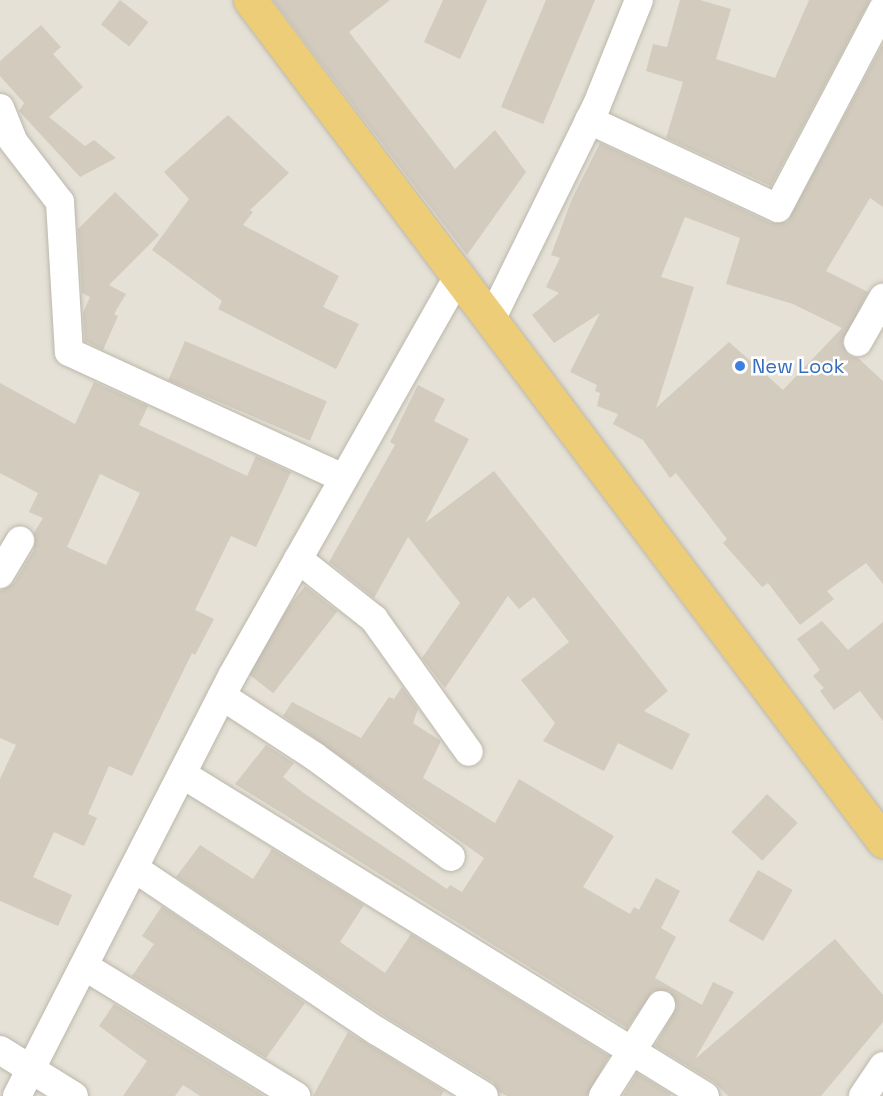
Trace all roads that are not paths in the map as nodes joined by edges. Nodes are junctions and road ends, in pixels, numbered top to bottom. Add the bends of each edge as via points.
1 (250, 0) edge
2 (639, 0) edge
3 (883, 9) edge
4 (0, 108) edge
5 (590, 120) junction
6 (458, 276) junction
7 (883, 298) edge
8 (491, 321) junction
9 (858, 342) dead end
10 (344, 478) junction
11 (20, 541) dead end
12 (298, 559) junction
13 (0, 574) edge
14 (222, 696) junction
15 (469, 752) dead end
16 (182, 774) junction
17 (883, 841) edge
18 (451, 857) dead end
19 (134, 868) junction
20 (84, 966) junction
21 (660, 1005) dead end
22 (0, 1050) edge
23 (630, 1054) junction
24 (883, 1066) edge
25 (31, 1068) junction
26 (17, 1096) edge
27 (74, 1096) edge
28 (296, 1096) edge
29 (484, 1096) edge
30 (603, 1096) edge
31 (705, 1096) edge
32 (863, 1096) edge

1 - 6 highway
2 - 5 street
3 - 5 street via 778,208
4 - 10 street via 13,141 60,202 69,352
5 - 8 street
6 - 8 highway
6 - 10 street
7 - 9 street
8 - 17 highway
10 - 12 street
11 - 13 street
12 - 14 street
12 - 15 street via 374,619
14 - 16 street
14 - 18 street via 314,756
16 - 19 street
16 - 23 street
19 - 20 street
19 - 29 street via 376,1031
20 - 25 street
20 - 28 street
21 - 23 street
22 - 25 street
23 - 30 street
23 - 31 street
24 - 32 street
25 - 26 street
25 - 27 street

